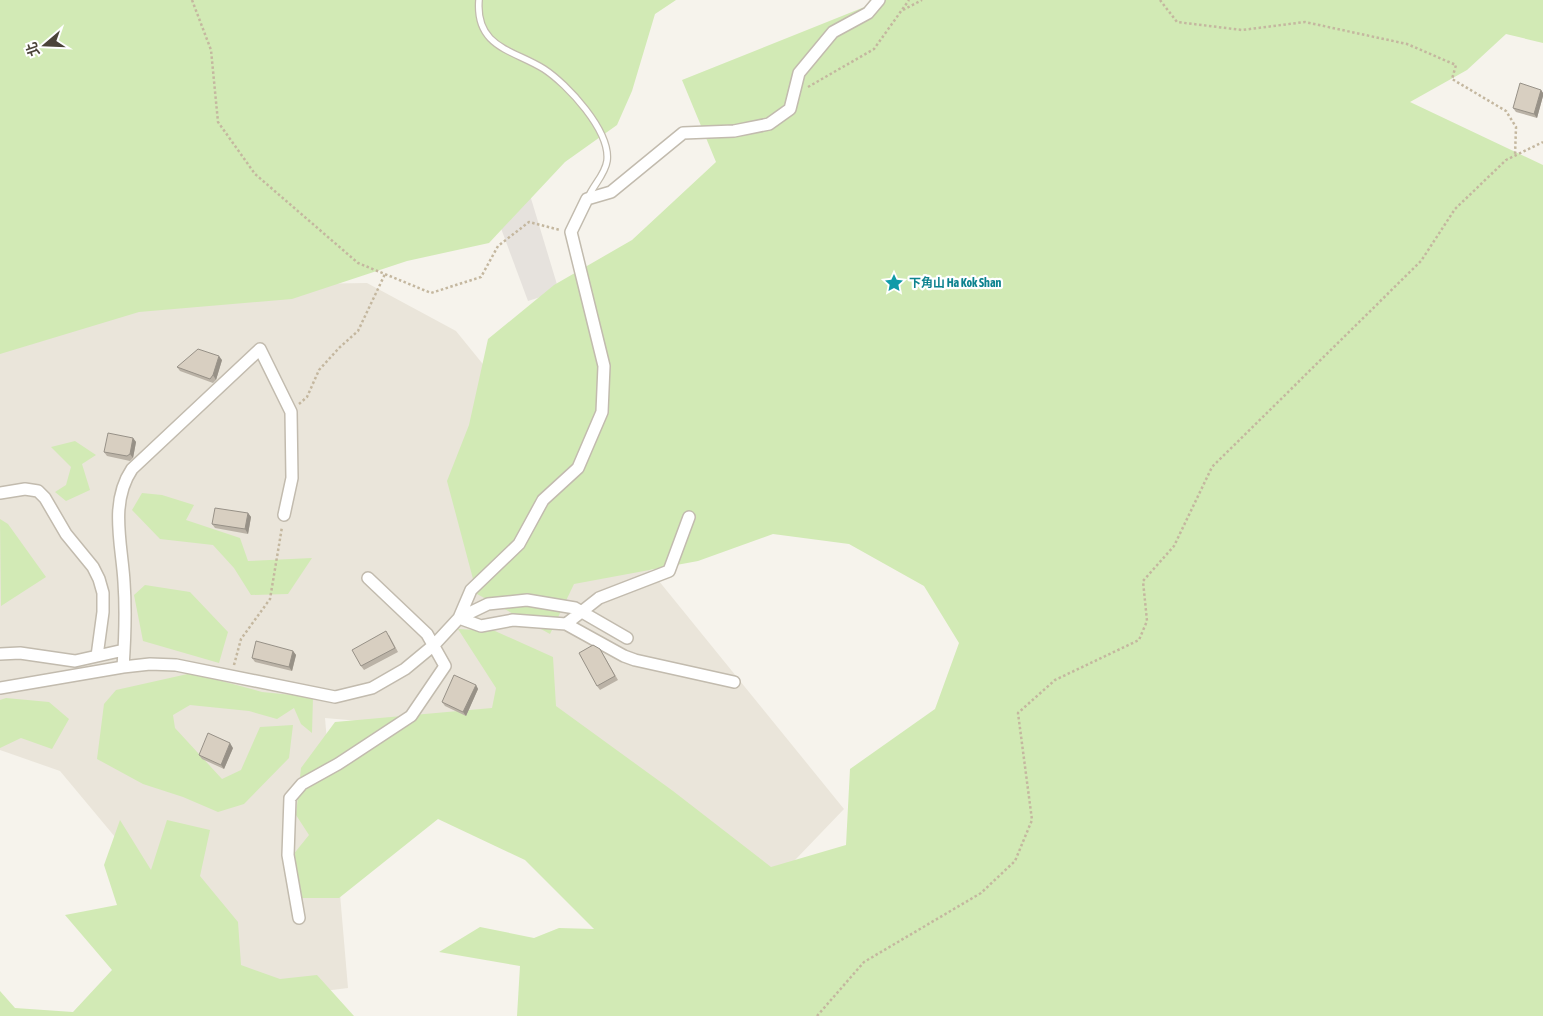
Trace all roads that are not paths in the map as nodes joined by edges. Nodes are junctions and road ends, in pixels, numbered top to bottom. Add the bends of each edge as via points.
1 (479, 0) edge
2 (879, 0) edge
3 (587, 200) junction
4 (0, 493) edge
5 (284, 515) road end
6 (689, 517) dead end
7 (368, 578) dead end
8 (582, 612) junction
9 (459, 618) junction
10 (566, 624) junction
11 (627, 638) dead end
12 (434, 645) junction
13 (124, 650) junction
14 (0, 654) edge
15 (98, 656) junction
16 (123, 667) junction
17 (734, 682) dead end
18 (0, 688) edge
19 (299, 918) dead end

1 - 3 lane via 480,19 492,39 552,75 596,125 606,146 607,161
2 - 3 street via 868,13 834,32 799,73 790,109 769,124 734,131 683,133 611,192
3 - 9 street via 571,232 604,366 602,412 578,468 543,500 519,544 471,590
4 - 15 street via 25,488 38,491 66,534 93,567 103,593
5 - 13 street via 292,478 291,412 260,349 129,474 121,493 119,510
6 - 8 street via 669,571 599,598
7 - 12 street via 427,634
8 - 9 street via 527,600 488,604
8 - 10 street
8 - 11 street
9 - 10 street via 481,626 513,620
9 - 12 street
10 - 17 street via 635,660
12 - 16 street via 405,669 372,688 335,697 176,665
12 - 19 street via 445,666 411,716 302,784 290,798 288,855
13 - 15 street
13 - 16 street
14 - 15 street via 20,653 75,661
16 - 18 street

